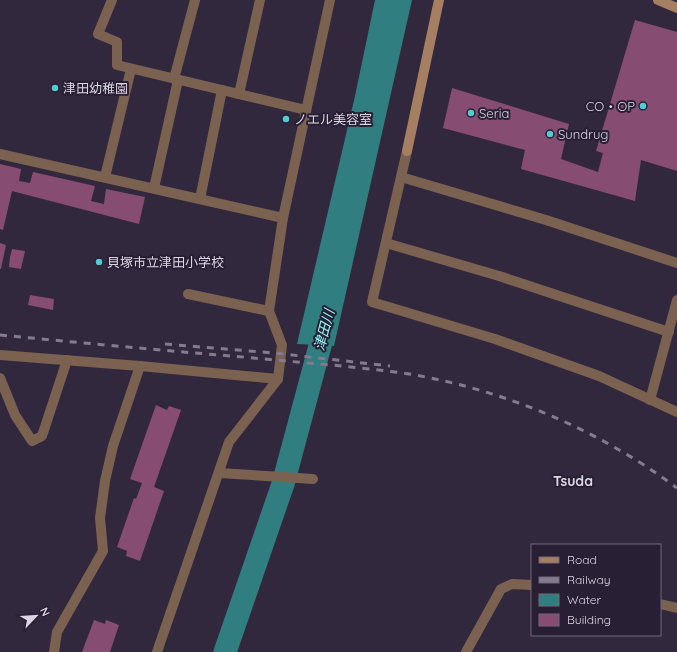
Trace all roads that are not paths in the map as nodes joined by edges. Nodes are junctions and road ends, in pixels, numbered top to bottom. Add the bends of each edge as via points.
1 (112, 0) edge
2 (195, 0) edge
3 (260, 0) edge
4 (330, 0) edge
5 (439, 0) edge
6 (658, 0) edge
7 (677, 8) edge
8 (131, 69) junction
9 (176, 79) junction
10 (222, 90) junction
11 (239, 94) junction
12 (306, 110) junction
13 (0, 154) edge
14 (105, 177) junction
15 (401, 177) junction
16 (154, 188) junction
17 (200, 199) junction
18 (283, 218) junction
19 (386, 243) junction
20 (677, 263) edge
21 (188, 294) dead end
22 (677, 300) edge
23 (269, 311) junction
24 (669, 332) junction
25 (0, 355) edge
26 (67, 360) junction
27 (140, 366) junction
28 (0, 378) edge
29 (278, 379) junction
30 (650, 400) junction
31 (677, 412) edge
32 (219, 473) junction
33 (313, 479) dead end
34 (531, 585) edge
35 (661, 604) edge
36 (677, 608) edge
37 (54, 652) edge
38 (157, 652) edge
39 (466, 652) edge

1 - 8 street via 98,34 117,42 117,66
2 - 9 street
3 - 11 street
4 - 12 street
5 - 15 street
6 - 7 street
8 - 9 street
8 - 14 street
9 - 10 street
9 - 16 street
10 - 11 street
10 - 17 street
11 - 12 street
12 - 18 street
13 - 14 street
14 - 16 street
15 - 19 street
15 - 20 street via 546,220
16 - 17 street
17 - 18 street
18 - 23 street
19 - 24 street via 499,276
19 - 30 street via 372,302 592,373
21 - 23 street
22 - 24 street
23 - 29 street via 282,345
24 - 30 street
25 - 26 street
26 - 27 street
26 - 28 street via 42,436 32,441 15,415
27 - 29 street
27 - 37 street via 113,446 105,481 100,518 103,551 57,632
29 - 32 street via 229,442
30 - 31 street
32 - 33 street
32 - 38 street
34 - 39 street via 512,584 501,589
35 - 36 street

